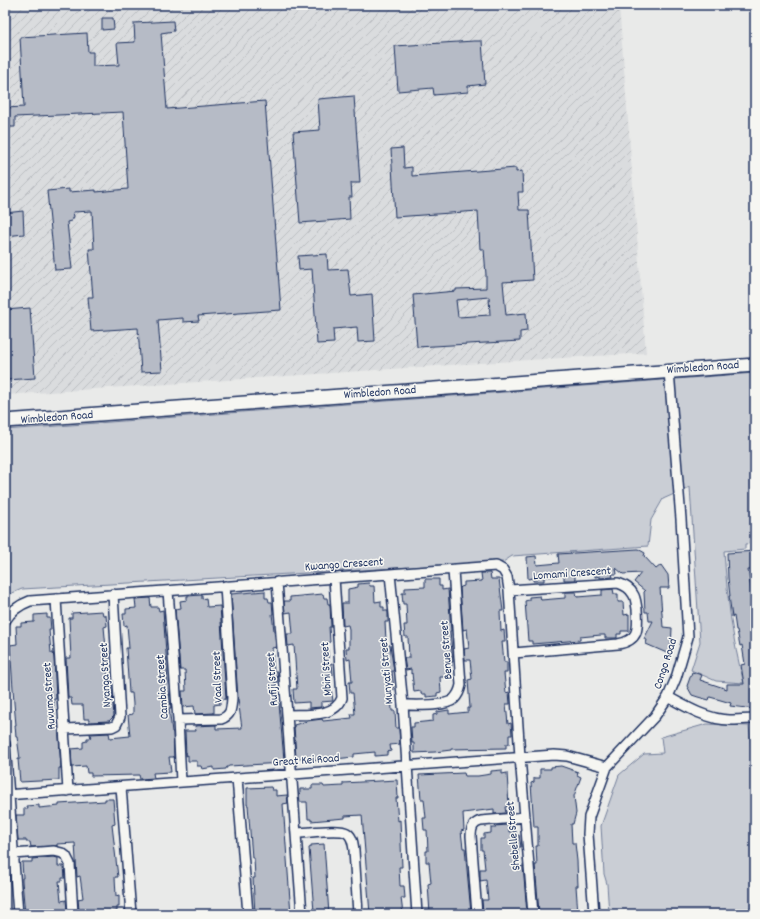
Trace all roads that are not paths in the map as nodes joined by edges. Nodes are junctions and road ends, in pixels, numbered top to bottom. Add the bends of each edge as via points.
1 (755, 365) edge
2 (669, 371) junction
3 (5, 422) edge
4 (453, 570) junction
5 (390, 574) junction
6 (334, 578) junction
7 (277, 582) junction
8 (225, 586) junction
9 (168, 590) junction
10 (509, 590) junction
11 (113, 594) junction
12 (56, 599) junction
13 (5, 621) edge
14 (514, 653) junction
15 (668, 698) junction
16 (403, 705) junction
17 (287, 715) junction
18 (755, 719) edge
19 (178, 720) junction
20 (64, 729) junction
21 (5, 744) edge
22 (520, 757) junction
23 (407, 765) junction
24 (607, 767) junction
25 (292, 774) junction
26 (238, 778) junction
27 (181, 782) junction
28 (121, 787) junction
29 (68, 791) junction
30 (7, 795) edge
31 (525, 817) junction
32 (296, 833) junction
33 (13, 854) junction
34 (18, 914) edge
35 (73, 914) edge
36 (131, 914) edge
37 (248, 914) edge
38 (302, 914) edge
39 (358, 914) edge
40 (417, 914) edge
41 (477, 914) edge
42 (533, 914) edge
43 (594, 914) edge

1 - 2 main road, Wimbledon Road
2 - 3 main road, Wimbledon Road
2 - 15 street, Congo Road via 688,637
4 - 5 street, Kwango Crescent
4 - 10 street, Kwango Crescent via 496,566 503,570
4 - 16 street, Benue Street via 460,691 454,699 446,703
5 - 6 street, Kwango Crescent
5 - 16 street, Munyati Street
6 - 7 street, Kwango Crescent
6 - 17 street, Mbini Street via 342,698 339,705 331,711
7 - 8 street, Kwango Crescent
7 - 17 street, Rufiji Street
8 - 9 street, Kwango Crescent
8 - 19 street, Vaal Street via 232,698 230,713 222,719
9 - 11 street, Kwango Crescent
9 - 19 street, Cambia Street
10 - 14 street, Kwango Crescent
10 - 14 street, Lomami Crescent via 618,583 629,589 636,599 638,626 635,635 628,642
11 - 12 street, Kwango Crescent
11 - 20 street, Nyanga Street via 120,717 112,727
12 - 13 street, Kwango Crescent via 22,604 15,608
12 - 20 street, Ruvuma Street
14 - 22 street, Kwango Crescent
15 - 18 street via 716,718
15 - 24 street, Congo Road via 655,716
16 - 23 street, Munyati Street
17 - 25 street, Rufiji Street
19 - 27 street, Cambia Street
20 - 29 street, Ruvuma Street
21 - 30 street
22 - 23 street, Great Kei Road
22 - 24 street, Great Kei Road via 561,755
22 - 31 street, Shebelle Street
23 - 25 street, Great Kei Road
23 - 40 street, Munyati Street
24 - 43 street, Congo Road via 589,817
25 - 26 street, Great Kei Road
25 - 32 street, Rufiji Street
26 - 27 street, Great Kei Road
26 - 37 street
27 - 28 street, Great Kei Road
28 - 29 street, Great Kei Road
28 - 36 street
29 - 30 street, Great Kei Road
30 - 33 street
31 - 41 street via 481,820 472,827
31 - 42 street, Shebelle Street
32 - 38 street, Rufiji Street
32 - 39 street via 338,831 350,836 354,850
33 - 34 street
33 - 35 street via 54,851 66,856 70,864

